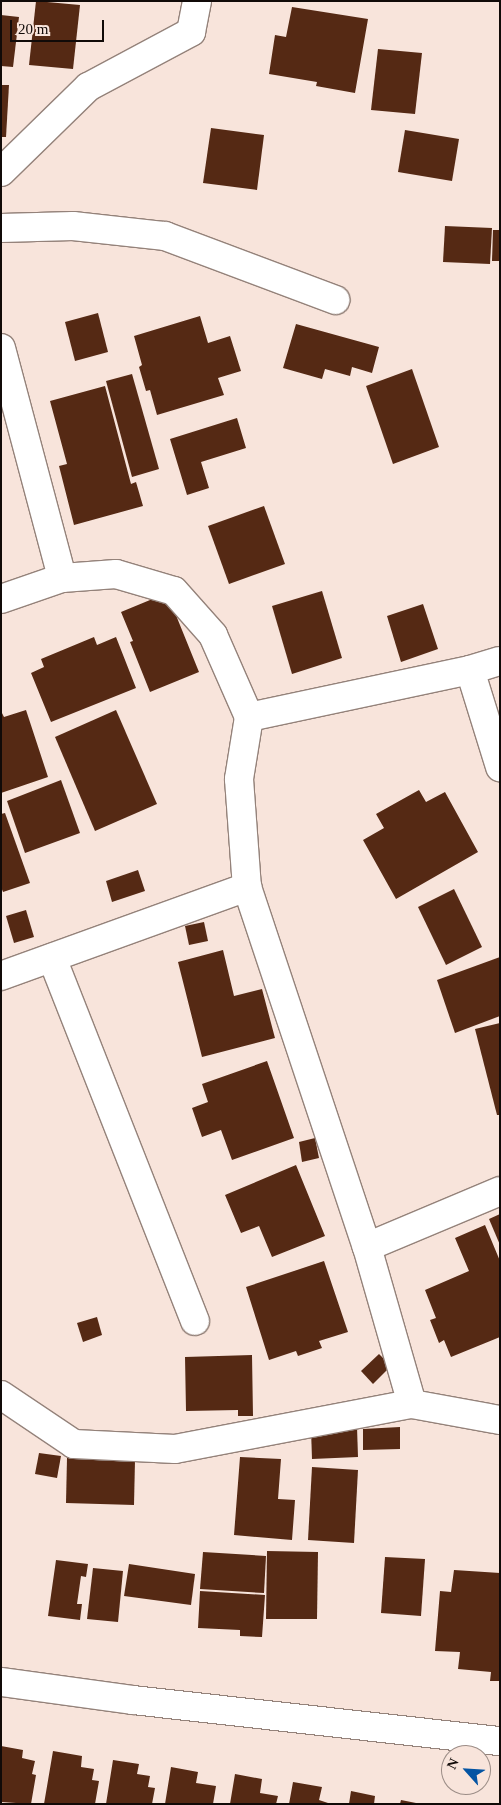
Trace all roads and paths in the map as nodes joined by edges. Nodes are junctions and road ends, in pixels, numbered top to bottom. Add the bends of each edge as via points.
1 (197, 1) edge
2 (1, 172) edge
3 (1, 228) edge
4 (335, 300) dead end
5 (1, 348) edge
6 (62, 578) junction
7 (1, 599) edge
8 (500, 661) edge
9 (470, 670) junction
10 (249, 717) junction
11 (500, 767) edge
12 (247, 887) junction
13 (52, 958) junction
14 (1, 976) edge
15 (500, 1191) edge
16 (367, 1247) junction
17 (196, 1322) dead end
18 (1, 1394) edge
19 (412, 1404) junction
20 (500, 1420) edge
21 (1, 1682) edge
22 (500, 1741) edge

1 - 2 street via 191,32 88,87
3 - 4 street via 73,226 165,236
5 - 6 street
6 - 7 street
6 - 10 street via 116,574 174,591 213,635
8 - 9 street
9 - 10 street
9 - 11 street
10 - 12 street via 239,779
12 - 13 street
12 - 16 street
13 - 14 street
13 - 17 street
15 - 16 street
16 - 19 street
18 - 19 street via 74,1444 175,1449
19 - 20 street
21 - 22 street

